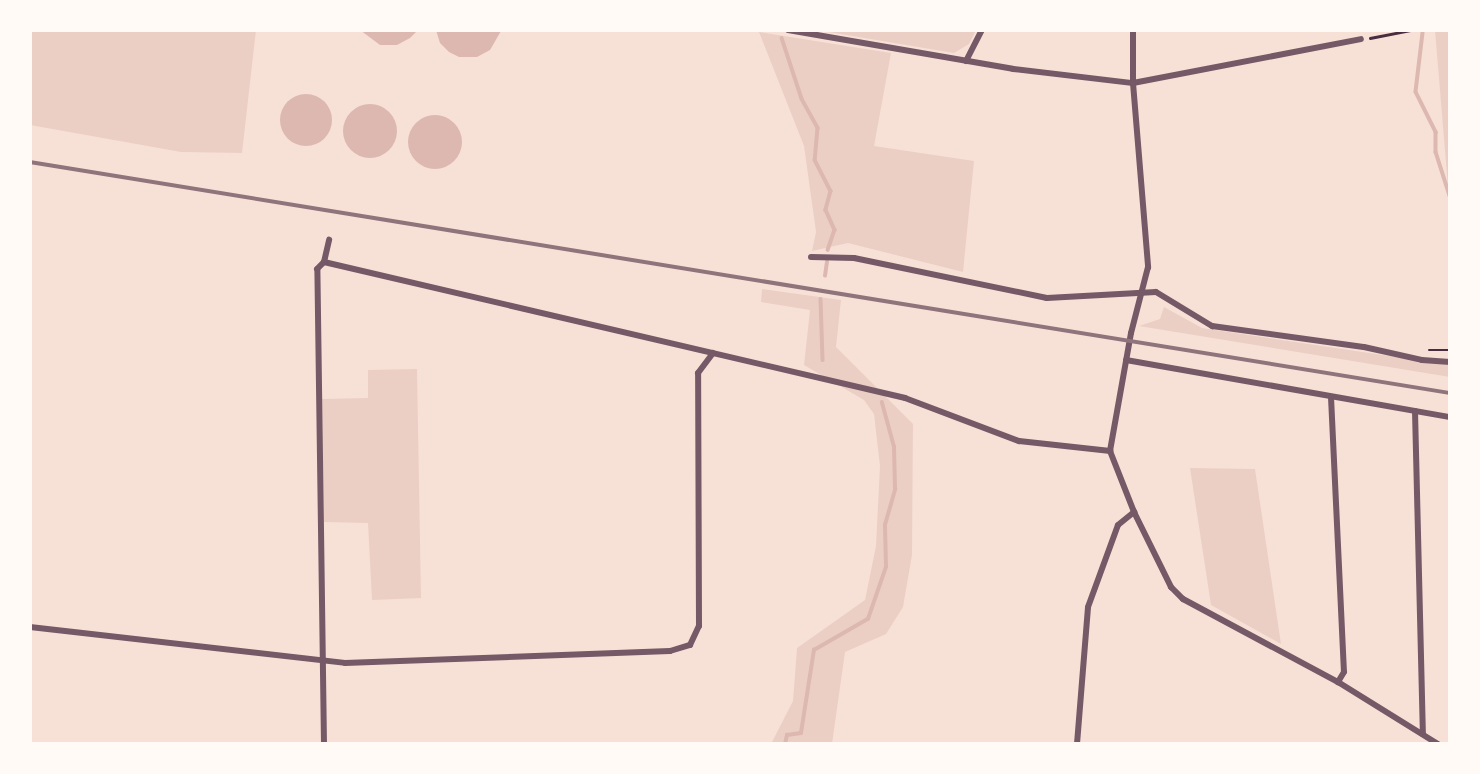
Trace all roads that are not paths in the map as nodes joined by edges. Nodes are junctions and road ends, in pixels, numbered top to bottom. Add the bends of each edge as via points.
1 (788, 30) edge
2 (982, 30) edge
3 (1133, 30) edge
4 (1361, 39) road end
5 (966, 61) junction
6 (1133, 83) junction
7 (329, 240) dead end
8 (811, 257) dead end
9 (324, 262) junction
10 (1141, 291) junction
11 (713, 353) junction
12 (1126, 360) junction
13 (1450, 362) edge
14 (1331, 397) junction
15 (1415, 411) junction
16 (1450, 417) edge
17 (1110, 452) junction
18 (1134, 512) junction
19 (30, 627) edge
20 (322, 660) junction
21 (1338, 682) junction
22 (1423, 734) junction
23 (324, 744) edge
24 (1077, 744) edge
25 (1438, 744) edge

1 - 5 street
2 - 5 street
3 - 6 street
4 - 6 street
5 - 6 street
6 - 10 street via 1148,267
7 - 9 street
8 - 10 street via 854,258 1047,298
9 - 11 street
9 - 20 street via 317,269
10 - 12 street
10 - 13 street via 1156,292 1212,326
11 - 17 street via 905,398 1019,441
11 - 20 street via 698,373 699,625 690,645 670,651 345,663
12 - 14 street
12 - 17 street
14 - 15 street
14 - 21 street via 1344,672
15 - 16 street
15 - 22 street
17 - 18 street
18 - 21 street via 1171,587 1183,599
18 - 24 street via 1118,525 1088,607
19 - 20 street
20 - 23 street
21 - 22 street
22 - 25 street

